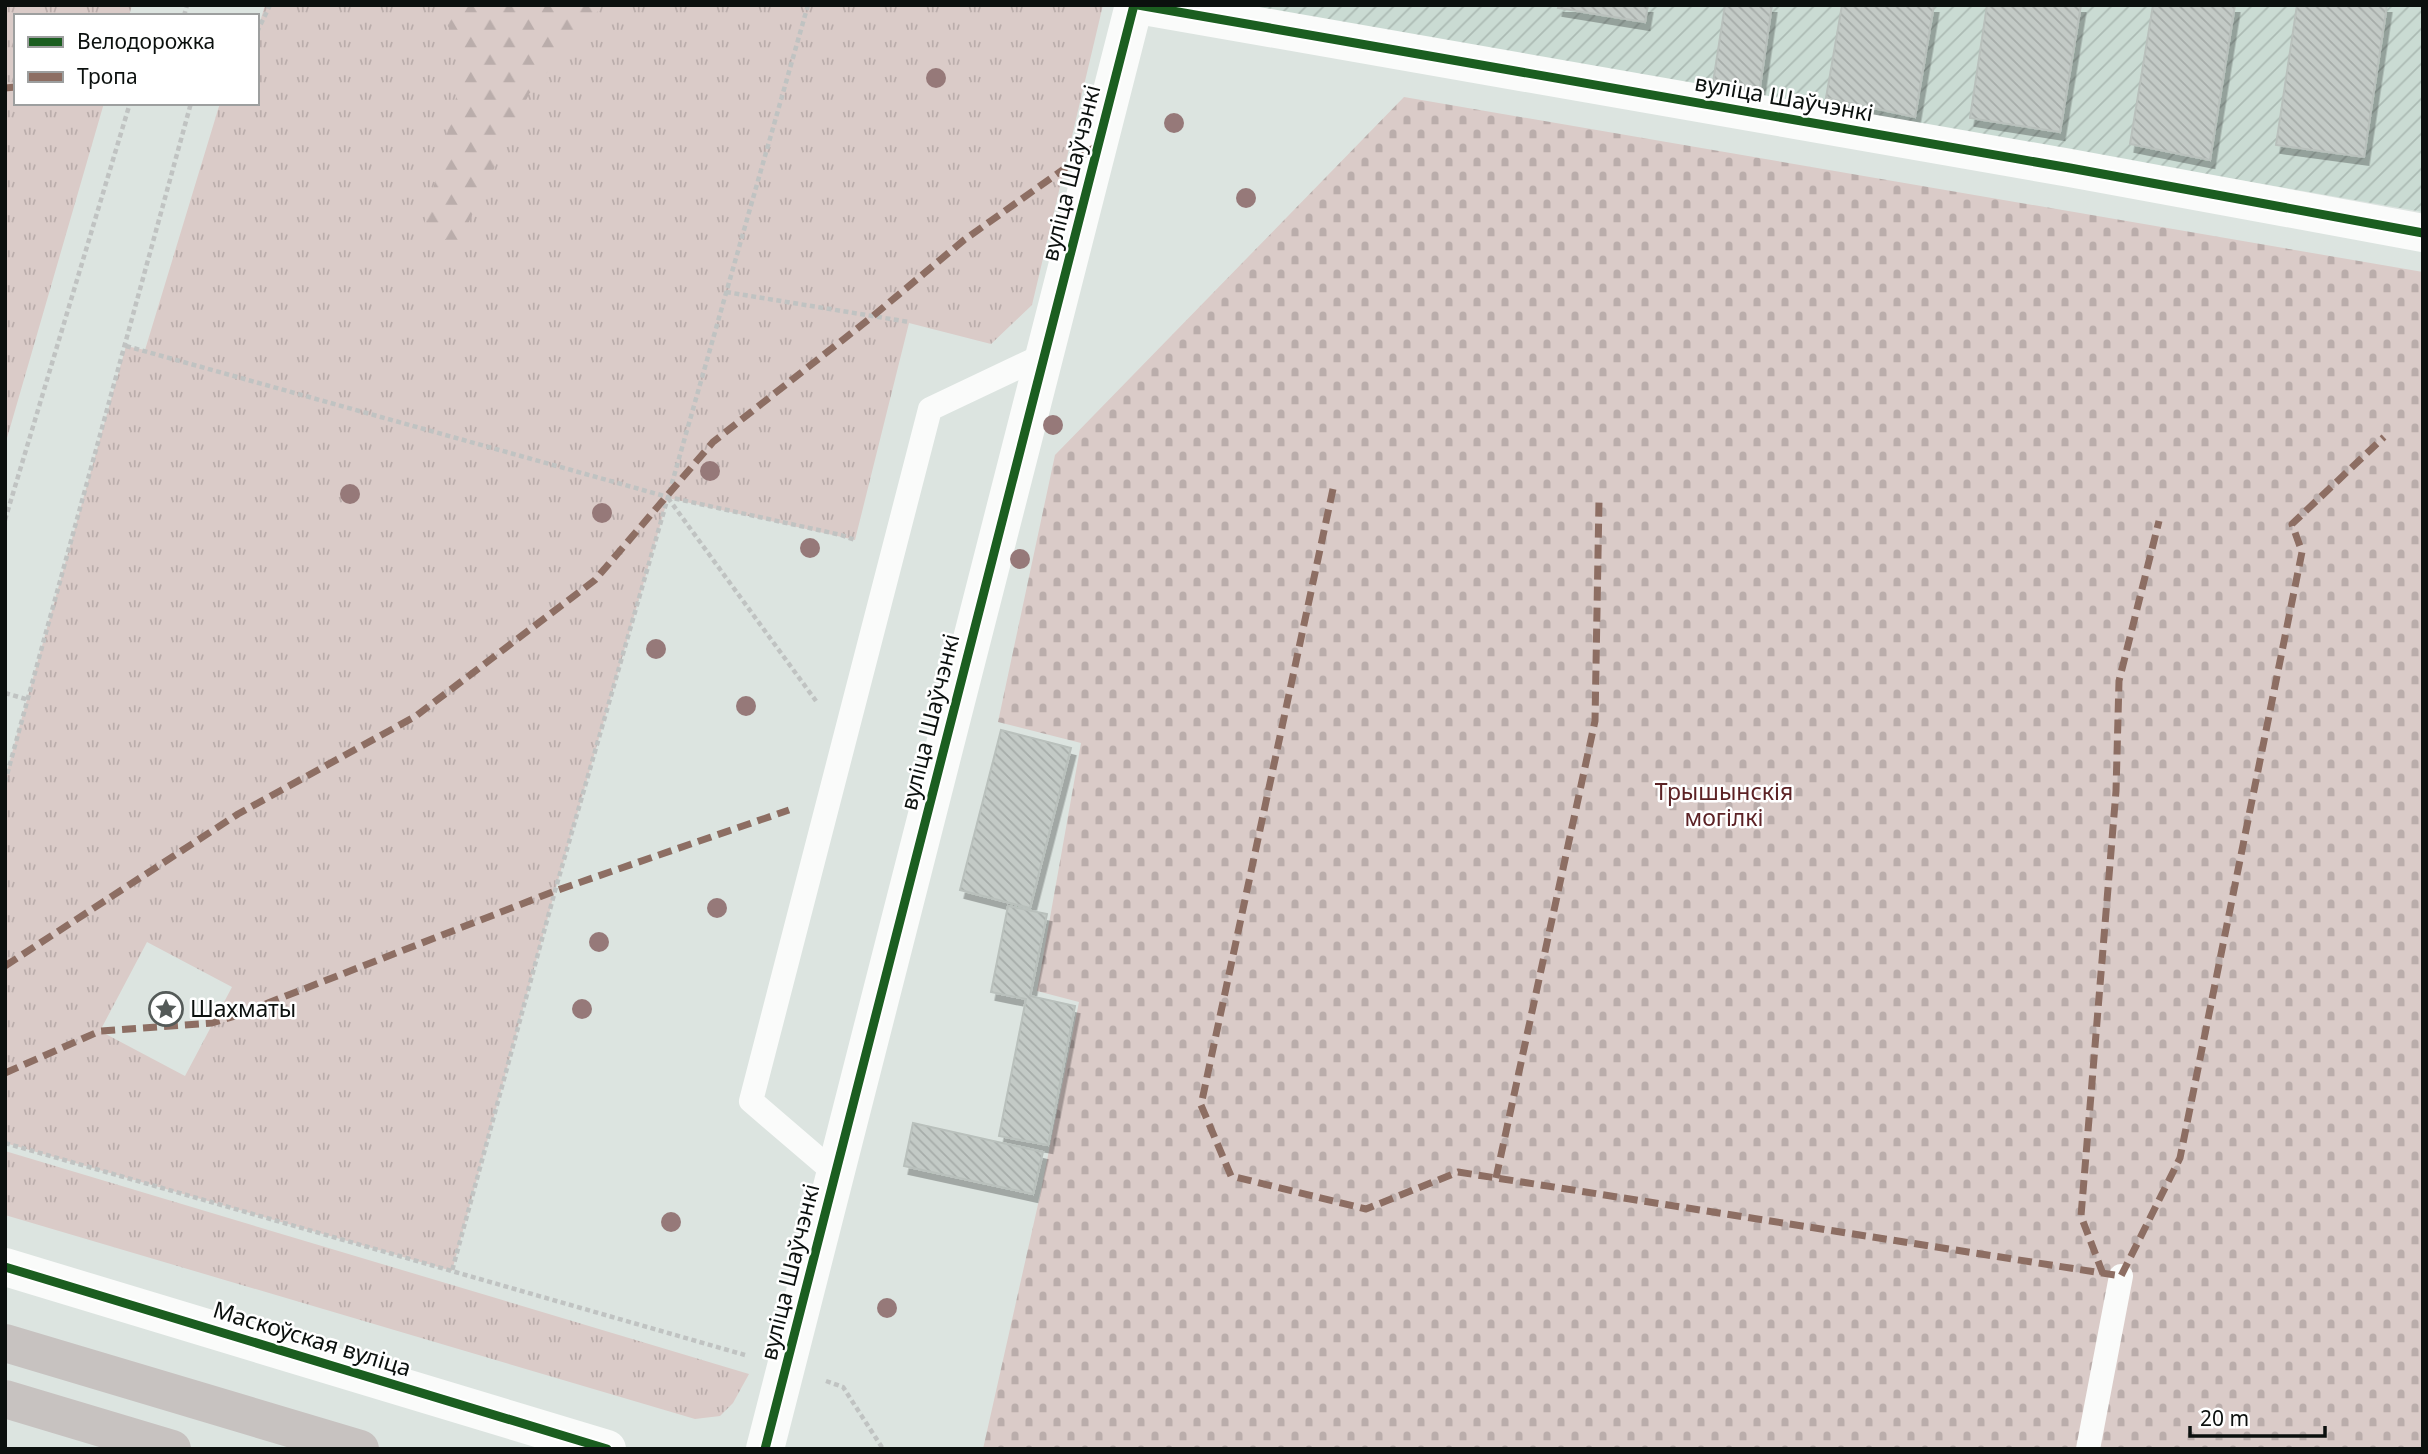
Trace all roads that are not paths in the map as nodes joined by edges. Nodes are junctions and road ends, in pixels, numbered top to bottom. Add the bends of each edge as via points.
1 (1136, 5) edge
2 (1184, 9) edge
3 (2423, 233) edge
4 (1044, 355) junction
5 (835, 1173) junction
6 (5, 1267) edge
7 (2121, 1276) dead end
8 (5, 1343) edge
9 (5, 1399) edge
10 (172, 1449) edge
11 (360, 1449) edge
12 (607, 1449) edge
13 (765, 1449) edge
14 (2088, 1449) edge

1 - 2 street, вуліца Шаўчэнкі
1 - 4 street, вуліца Шаўчэнкі
2 - 3 street, вуліца Шаўчэнкі
4 - 5 street, вуліца Шаўчэнкі
4 - 5 lane via 930,409 751,1101
5 - 13 street, вуліца Шаўчэнкі
6 - 12 street, Маскоўская вуліца
7 - 14 lane
8 - 11 main road
9 - 10 main road

